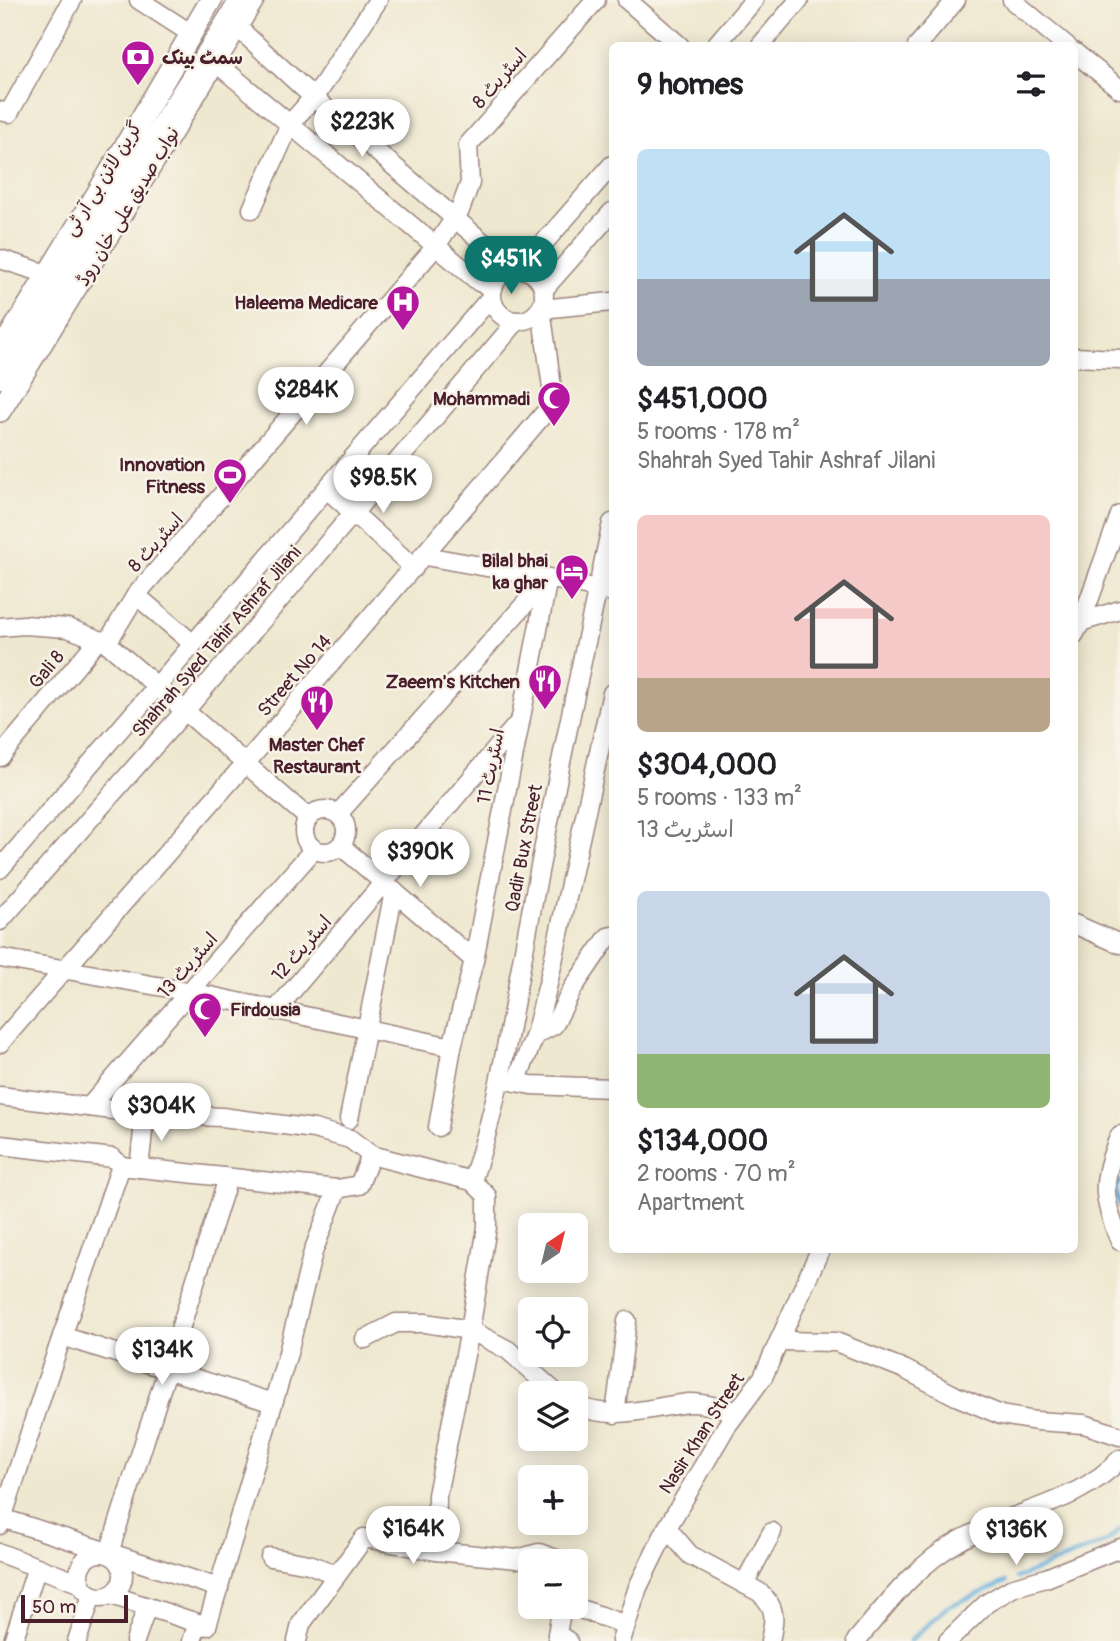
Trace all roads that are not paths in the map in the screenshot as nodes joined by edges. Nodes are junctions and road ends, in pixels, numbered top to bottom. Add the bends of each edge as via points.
1 (72, 0) edge
2 (139, 0) edge
3 (211, 0) edge
4 (239, 0) edge
5 (253, 0) edge
6 (378, 0) edge
7 (596, 0) edge
8 (627, 0) edge
9 (754, 0) edge
10 (799, 0) edge
11 (956, 0) edge
12 (1013, 0) edge
13 (236, 26) junction
14 (190, 33) junction
15 (675, 42) edge
16 (718, 42) edge
17 (763, 42) edge
18 (920, 42) edge
19 (1062, 42) edge
20 (1078, 54) edge
21 (214, 61) junction
22 (1120, 89) edge
23 (313, 97) junction
24 (5, 112) edge
25 (290, 124) junction
26 (609, 168) edge
27 (252, 209) dead end
28 (609, 215) edge
29 (455, 218) junction
30 (436, 246) junction
31 (0, 260) edge
32 (517, 269) junction
33 (47, 274) junction
34 (544, 289) junction
35 (492, 293) junction
36 (609, 302) edge
37 (541, 309) junction
38 (516, 322) junction
39 (0, 352) edge
40 (1078, 357) edge
41 (1120, 359) edge
42 (0, 379) edge
43 (0, 411) edge
44 (327, 489) junction
45 (352, 513) junction
46 (1120, 515) edge
47 (609, 552) edge
48 (420, 562) junction
49 (548, 578) junction
50 (605, 590) edge
51 (136, 595) junction
52 (1120, 610) edge
53 (0, 627) edge
54 (1078, 628) edge
55 (103, 642) junction
56 (192, 643) junction
57 (158, 686) junction
58 (609, 707) edge
59 (184, 712) junction
60 (521, 719) junction
61 (0, 757) edge
62 (245, 764) junction
63 (338, 814) junction
64 (308, 818) junction
65 (341, 846) junction
66 (314, 849) junction
67 (0, 869) edge
68 (389, 887) junction
69 (0, 921) edge
70 (1078, 927) edge
71 (609, 936) edge
72 (1120, 944) edge
73 (0, 958) edge
74 (474, 960) junction
75 (67, 968) junction
76 (191, 992) junction
77 (275, 1011) junction
78 (366, 1030) junction
79 (534, 1035) junction
80 (0, 1043) edge
81 (452, 1047) junction
82 (507, 1080) junction
83 (609, 1088) edge
84 (0, 1096) edge
85 (89, 1107) junction
86 (145, 1114) junction
87 (349, 1119) dead end
88 (438, 1127) dead end
89 (1120, 1135) edge
90 (0, 1145) edge
91 (371, 1156) junction
92 (121, 1166) junction
93 (139, 1168) junction
94 (228, 1178) junction
95 (472, 1181) junction
96 (337, 1189) junction
97 (1120, 1241) edge
98 (819, 1253) edge
99 (627, 1321) dead end
100 (470, 1329) junction
101 (62, 1336) junction
102 (365, 1339) dead end
103 (779, 1341) junction
104 (167, 1368) junction
105 (543, 1381) edge
106 (274, 1403) junction
107 (588, 1411) edge
108 (737, 1411) junction
109 (615, 1414) junction
110 (1120, 1436) edge
111 (1120, 1459) edge
112 (1, 1522) edge
113 (667, 1528) junction
114 (772, 1532) dead end
115 (1120, 1548) edge
116 (436, 1551) junction
117 (0, 1553) edge
118 (109, 1553) junction
119 (270, 1557) dead end
120 (518, 1559) edge
121 (37, 1567) junction
122 (337, 1575) junction
123 (744, 1584) junction
124 (219, 1588) junction
125 (87, 1590) junction
126 (111, 1595) junction
127 (147, 1607) junction
128 (588, 1614) edge
129 (562, 1619) edge
130 (198, 1623) junction
131 (624, 1633) edge
132 (562, 1637) edge
133 (13, 1641) edge
134 (77, 1641) edge
135 (135, 1641) edge
136 (192, 1641) edge
137 (297, 1641) edge
138 (770, 1641) edge
139 (856, 1641) edge
140 (948, 1641) edge

1 - 24 street
2 - 14 street
3 - 14 main road, نواب صدیق علی خان روڈ
4 - 42 street, گرین لائن بی آر ٹی
5 - 13 main road, نواب صدیق علی خان روڈ
6 - 23 street
7 - 29 street, اسٹریٹ 8 via 468,145 470,183
8 - 15 street
9 - 16 street
10 - 17 street
11 - 18 street
12 - 19 street
13 - 21 main road, نواب صدیق علی خان روڈ
13 - 23 street
14 - 33 main road, نواب صدیق علی خان روڈ
20 - 22 street
21 - 25 street
21 - 43 main road, نواب صدیق علی خان روڈ
23 - 25 street
23 - 29 street
25 - 27 street
25 - 30 street
26 - 32 street
28 - 34 street
29 - 30 street, اسٹریٹ 8
29 - 32 street
30 - 35 street
30 - 51 street, اسٹریٹ 8
31 - 33 street
32 - 34 street via 537,276
32 - 35 street via 498,278
33 - 39 main road, نواب صدیق علی خان روڈ
34 - 37 street
35 - 38 street via 499,314
35 - 44 street, Shahrah Syed Tahir Ashraf Jilani
36 - 37 street
37 - 38 street
37 - 48 street, Street No 14 via 554,402
38 - 45 street, Shahrah Syed Tahir Ashraf Jilani
40 - 41 street
44 - 45 street
44 - 56 street, Shahrah Syed Tahir Ashraf Jilani
45 - 48 street
45 - 59 street, Shahrah Syed Tahir Ashraf Jilani
46 - 54 street
47 - 50 street, Qadir Bux Street
48 - 49 street
48 - 62 street, Street No 14
49 - 50 street
49 - 60 street, اسٹریٹ 11
49 - 63 street
50 - 82 street, Qadir Bux Street
51 - 55 street, اسٹریٹ 8
51 - 56 street
52 - 54 street
53 - 55 street via 68,628
55 - 57 street
55 - 61 street, Gali 8
56 - 57 street, Shahrah Syed Tahir Ashraf Jilani
57 - 59 street
57 - 67 street, Shahrah Syed Tahir Ashraf Jilani
58 - 79 street
59 - 62 street
59 - 69 street, Shahrah Syed Tahir Ashraf Jilani
60 - 68 street, اسٹریٹ 12
60 - 74 street, اسٹریٹ 11
62 - 64 street
62 - 75 street, Street No 14
63 - 64 street via 320,810
63 - 65 street via 347,832
64 - 66 street via 304,835
65 - 66 street via 324,853
65 - 68 street
66 - 76 street, اسٹریٹ 13
68 - 74 street
68 - 77 street, اسٹریٹ 12
68 - 78 street
70 - 72 street
71 - 79 street via 573,988 555,1025
73 - 75 street
74 - 81 street, اسٹریٹ 11
75 - 76 street
75 - 80 street, Street No 14
76 - 77 street
76 - 85 street, اسٹریٹ 13
77 - 78 street
78 - 81 street
78 - 87 street
79 - 82 street
81 - 88 street, اسٹریٹ 11
82 - 83 street
82 - 95 street, Qadir Bux Street
84 - 85 street
85 - 86 street
86 - 91 street via 222,1117 314,1129 350,1139
86 - 93 street
89 - 97 street via 1104,1194
90 - 92 street via 113,1158
91 - 95 street
91 - 96 street via 359,1185
92 - 93 street
92 - 101 street
93 - 94 street
94 - 96 street
94 - 104 street
95 - 100 street via 487,1196 487,1227
96 - 106 street via 313,1252
98 - 103 street, Nasir Khan Street
99 - 109 street
100 - 102 street via 396,1323
100 - 105 street via 508,1350
100 - 116 street via 437,1495
101 - 104 street
101 - 112 street
103 - 108 street, Nasir Khan Street via 763,1377
103 - 110 street via 836,1342 1001,1415 1084,1424
104 - 106 street
104 - 118 street
106 - 124 street
107 - 109 street
108 - 109 street via 692,1403
108 - 113 street, Nasir Khan Street
111 - 139 street via 1083,1488 977,1531 938,1553
112 - 118 street
113 - 123 street via 690,1555
113 - 131 street, Nasir Khan Street via 638,1587
114 - 123 street
115 - 140 street via 1013,1587 987,1603
116 - 120 street
116 - 122 street via 364,1538
117 - 121 street
118 - 124 street
118 - 125 street via 86,1559 80,1569
118 - 126 street via 124,1571 122,1584
119 - 122 street
121 - 125 street
121 - 133 street
122 - 137 street via 301,1624
123 - 138 street via 768,1600 774,1610
124 - 130 street via 207,1626
125 - 126 street via 103,1597
125 - 134 street
126 - 127 street
127 - 130 street
127 - 135 street
128 - 131 street
129 - 132 street
130 - 136 street

